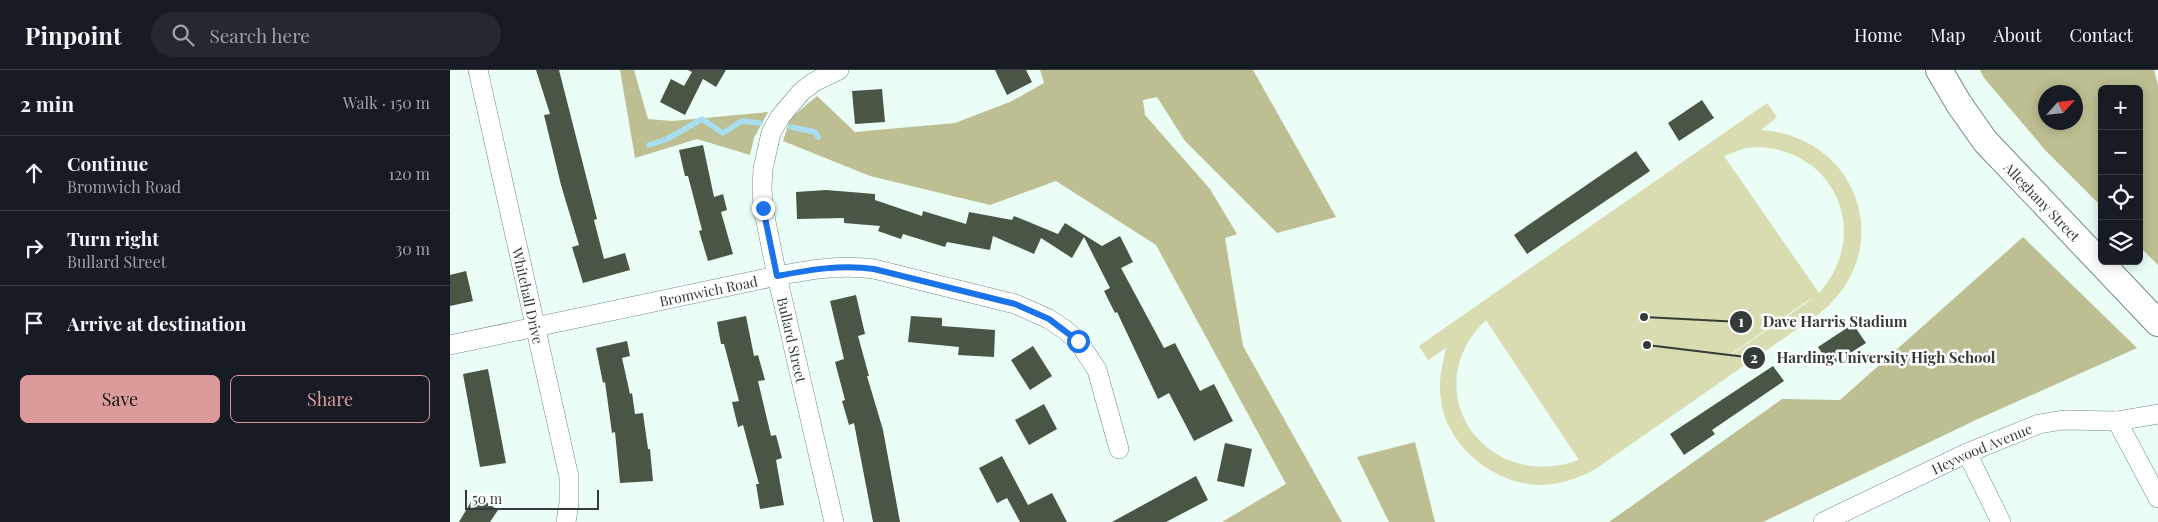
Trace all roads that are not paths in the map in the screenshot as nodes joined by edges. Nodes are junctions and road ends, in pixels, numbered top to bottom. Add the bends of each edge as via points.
1 (478, 70) edge
2 (840, 70) edge
3 (1939, 70) edge
4 (777, 276) junction
5 (2158, 323) edge
6 (535, 327) junction
7 (450, 345) edge
8 (2155, 412) edge
9 (2118, 420) junction
10 (1119, 449) dead end
11 (1967, 453) junction
12 (2158, 498) edge
13 (1848, 516) edge
14 (566, 522) edge
15 (834, 522) edge
16 (1823, 522) edge
17 (2001, 522) edge

1 - 6 street, Whitehall Drive
2 - 4 street, Bullard Street via 801,92 780,117 772,133 762,168 762,188
3 - 5 street, Alleghany Street via 1985,141
4 - 6 street, Bromwich Road
4 - 10 street, Bromwich Road via 826,268 874,269 1015,304 1049,319 1078,341 1097,370
4 - 15 street, Bullard Street
6 - 7 street, Bromwich Road
6 - 14 street, Whitehall Drive via 569,478
8 - 9 street, Heywood Avenue
9 - 11 street, Heywood Avenue via 2051,421
9 - 12 street
11 - 13 street, Heywood Avenue
11 - 17 street
13 - 16 street, Heywood Avenue

